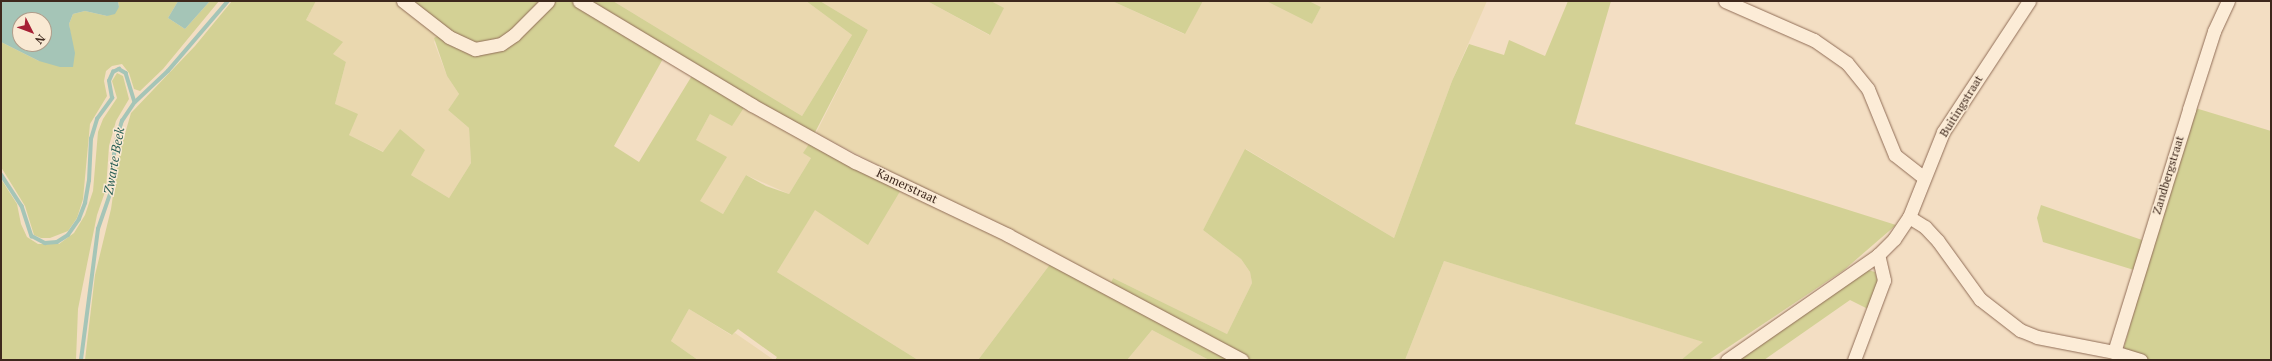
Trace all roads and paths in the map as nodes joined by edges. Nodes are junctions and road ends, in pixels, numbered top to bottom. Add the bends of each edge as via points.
1 (403, 1) edge
2 (548, 1) edge
3 (579, 1) edge
4 (1725, 1) edge
5 (2029, 1) edge
6 (2228, 1) edge
7 (1924, 178) junction
8 (1909, 217) junction
9 (1878, 255) junction
10 (2114, 352) junction
11 (1242, 360) edge
12 (1727, 360) edge
13 (1854, 360) edge
14 (2141, 360) edge

1 - 2 street via 449,37 475,49 501,44 514,35
3 - 11 street, Kamerstraat via 752,105 855,162 1008,235
4 - 7 street via 1814,40 1847,63 1868,89 1895,155
5 - 7 street, Buitingstraat via 1943,132
6 - 10 street, Zandbergstraat via 2214,32 2191,102
7 - 8 street, Buitingstraat
8 - 9 street, Buitingstraat via 1894,240
8 - 10 street via 1925,227 1938,241 1980,298 2020,330 2037,337
9 - 12 street, Buitingstraat
9 - 13 street via 1884,280
10 - 14 street

